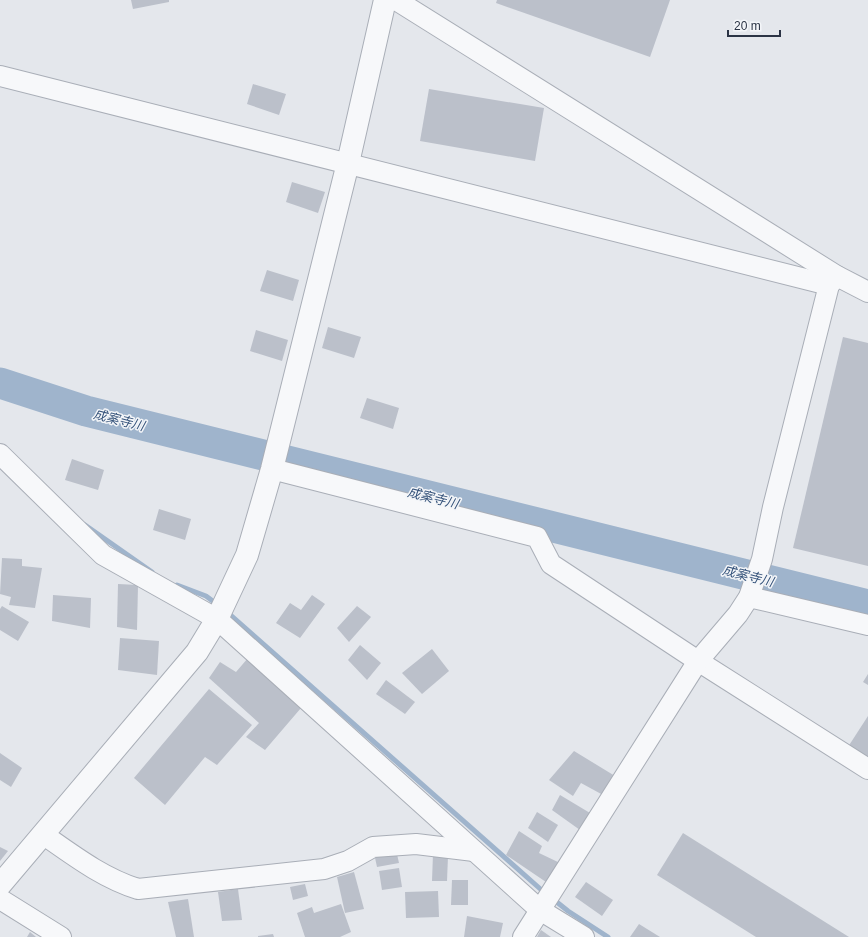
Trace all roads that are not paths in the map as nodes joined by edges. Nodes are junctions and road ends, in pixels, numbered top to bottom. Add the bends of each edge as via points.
1 (386, 0) edge
2 (396, 0) edge
3 (0, 76) edge
4 (348, 163) junction
5 (833, 280) junction
6 (868, 292) edge
7 (0, 454) edge
8 (272, 469) junction
9 (749, 597) junction
10 (218, 620) junction
11 (868, 625) edge
12 (698, 660) junction
13 (868, 769) edge
14 (44, 835) junction
15 (474, 851) junction
16 (0, 885) edge
17 (0, 899) edge
18 (540, 910) junction
19 (61, 937) edge
20 (523, 937) edge
21 (584, 937) edge

1 - 4 street
2 - 5 street
3 - 4 street
4 - 5 street
4 - 8 street
5 - 6 street
5 - 9 street via 773,507 762,560
7 - 10 street via 103,554
8 - 10 street via 247,555
8 - 12 street via 538,537 551,564
9 - 11 street
9 - 12 street via 738,614
10 - 14 street via 197,652
10 - 15 street
12 - 13 street
12 - 18 street
14 - 15 street via 98,872 138,890 324,869 348,861 373,847 416,844
14 - 16 street
15 - 18 street
17 - 19 street
18 - 20 street
18 - 21 street

